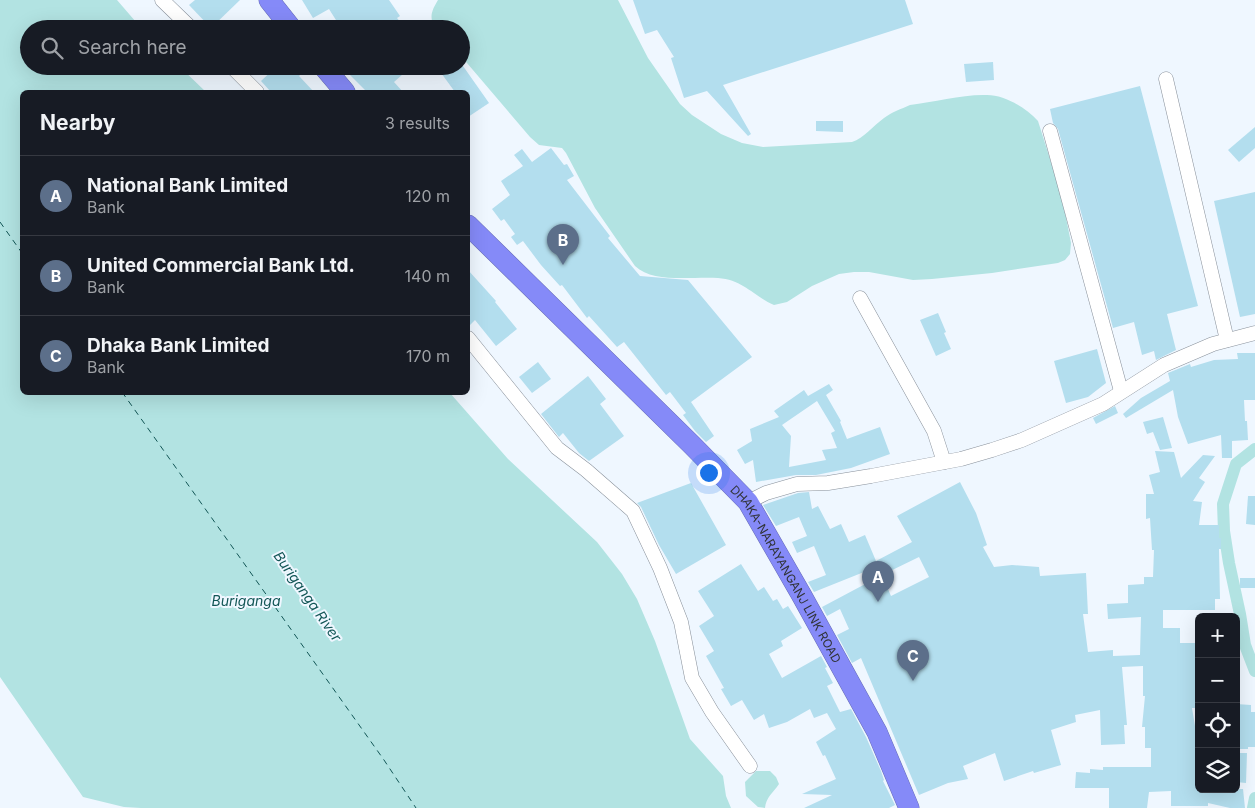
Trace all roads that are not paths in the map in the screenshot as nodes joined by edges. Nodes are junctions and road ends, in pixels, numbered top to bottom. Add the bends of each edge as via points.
1 (162, 0) edge
2 (269, 0) edge
3 (183, 20) edge
4 (285, 20) edge
5 (240, 75) edge
6 (330, 75) edge
7 (1166, 79) dead end
8 (255, 90) edge
9 (342, 90) edge
10 (1050, 131) dead end
11 (470, 227) edge
12 (860, 298) dead end
13 (1255, 332) edge
14 (470, 340) edge
15 (1227, 340) junction
16 (1121, 391) junction
17 (944, 462) junction
18 (748, 502) junction
19 (750, 766) dead end
20 (908, 808) edge

1 - 3 street
2 - 4 highway
5 - 8 street
6 - 9 highway
7 - 15 street
10 - 16 street
11 - 18 highway, DHAKA-NARAYANGANJ LINK ROAD
12 - 17 street via 934,431
13 - 15 street
14 - 19 street via 557,448 633,511 681,622 692,678
15 - 16 street via 1164,365
16 - 17 street via 1103,404 1022,440
17 - 18 street via 828,483 797,484 766,492
18 - 20 highway, DHAKA-NARAYANGANJ LINK ROAD via 877,732

